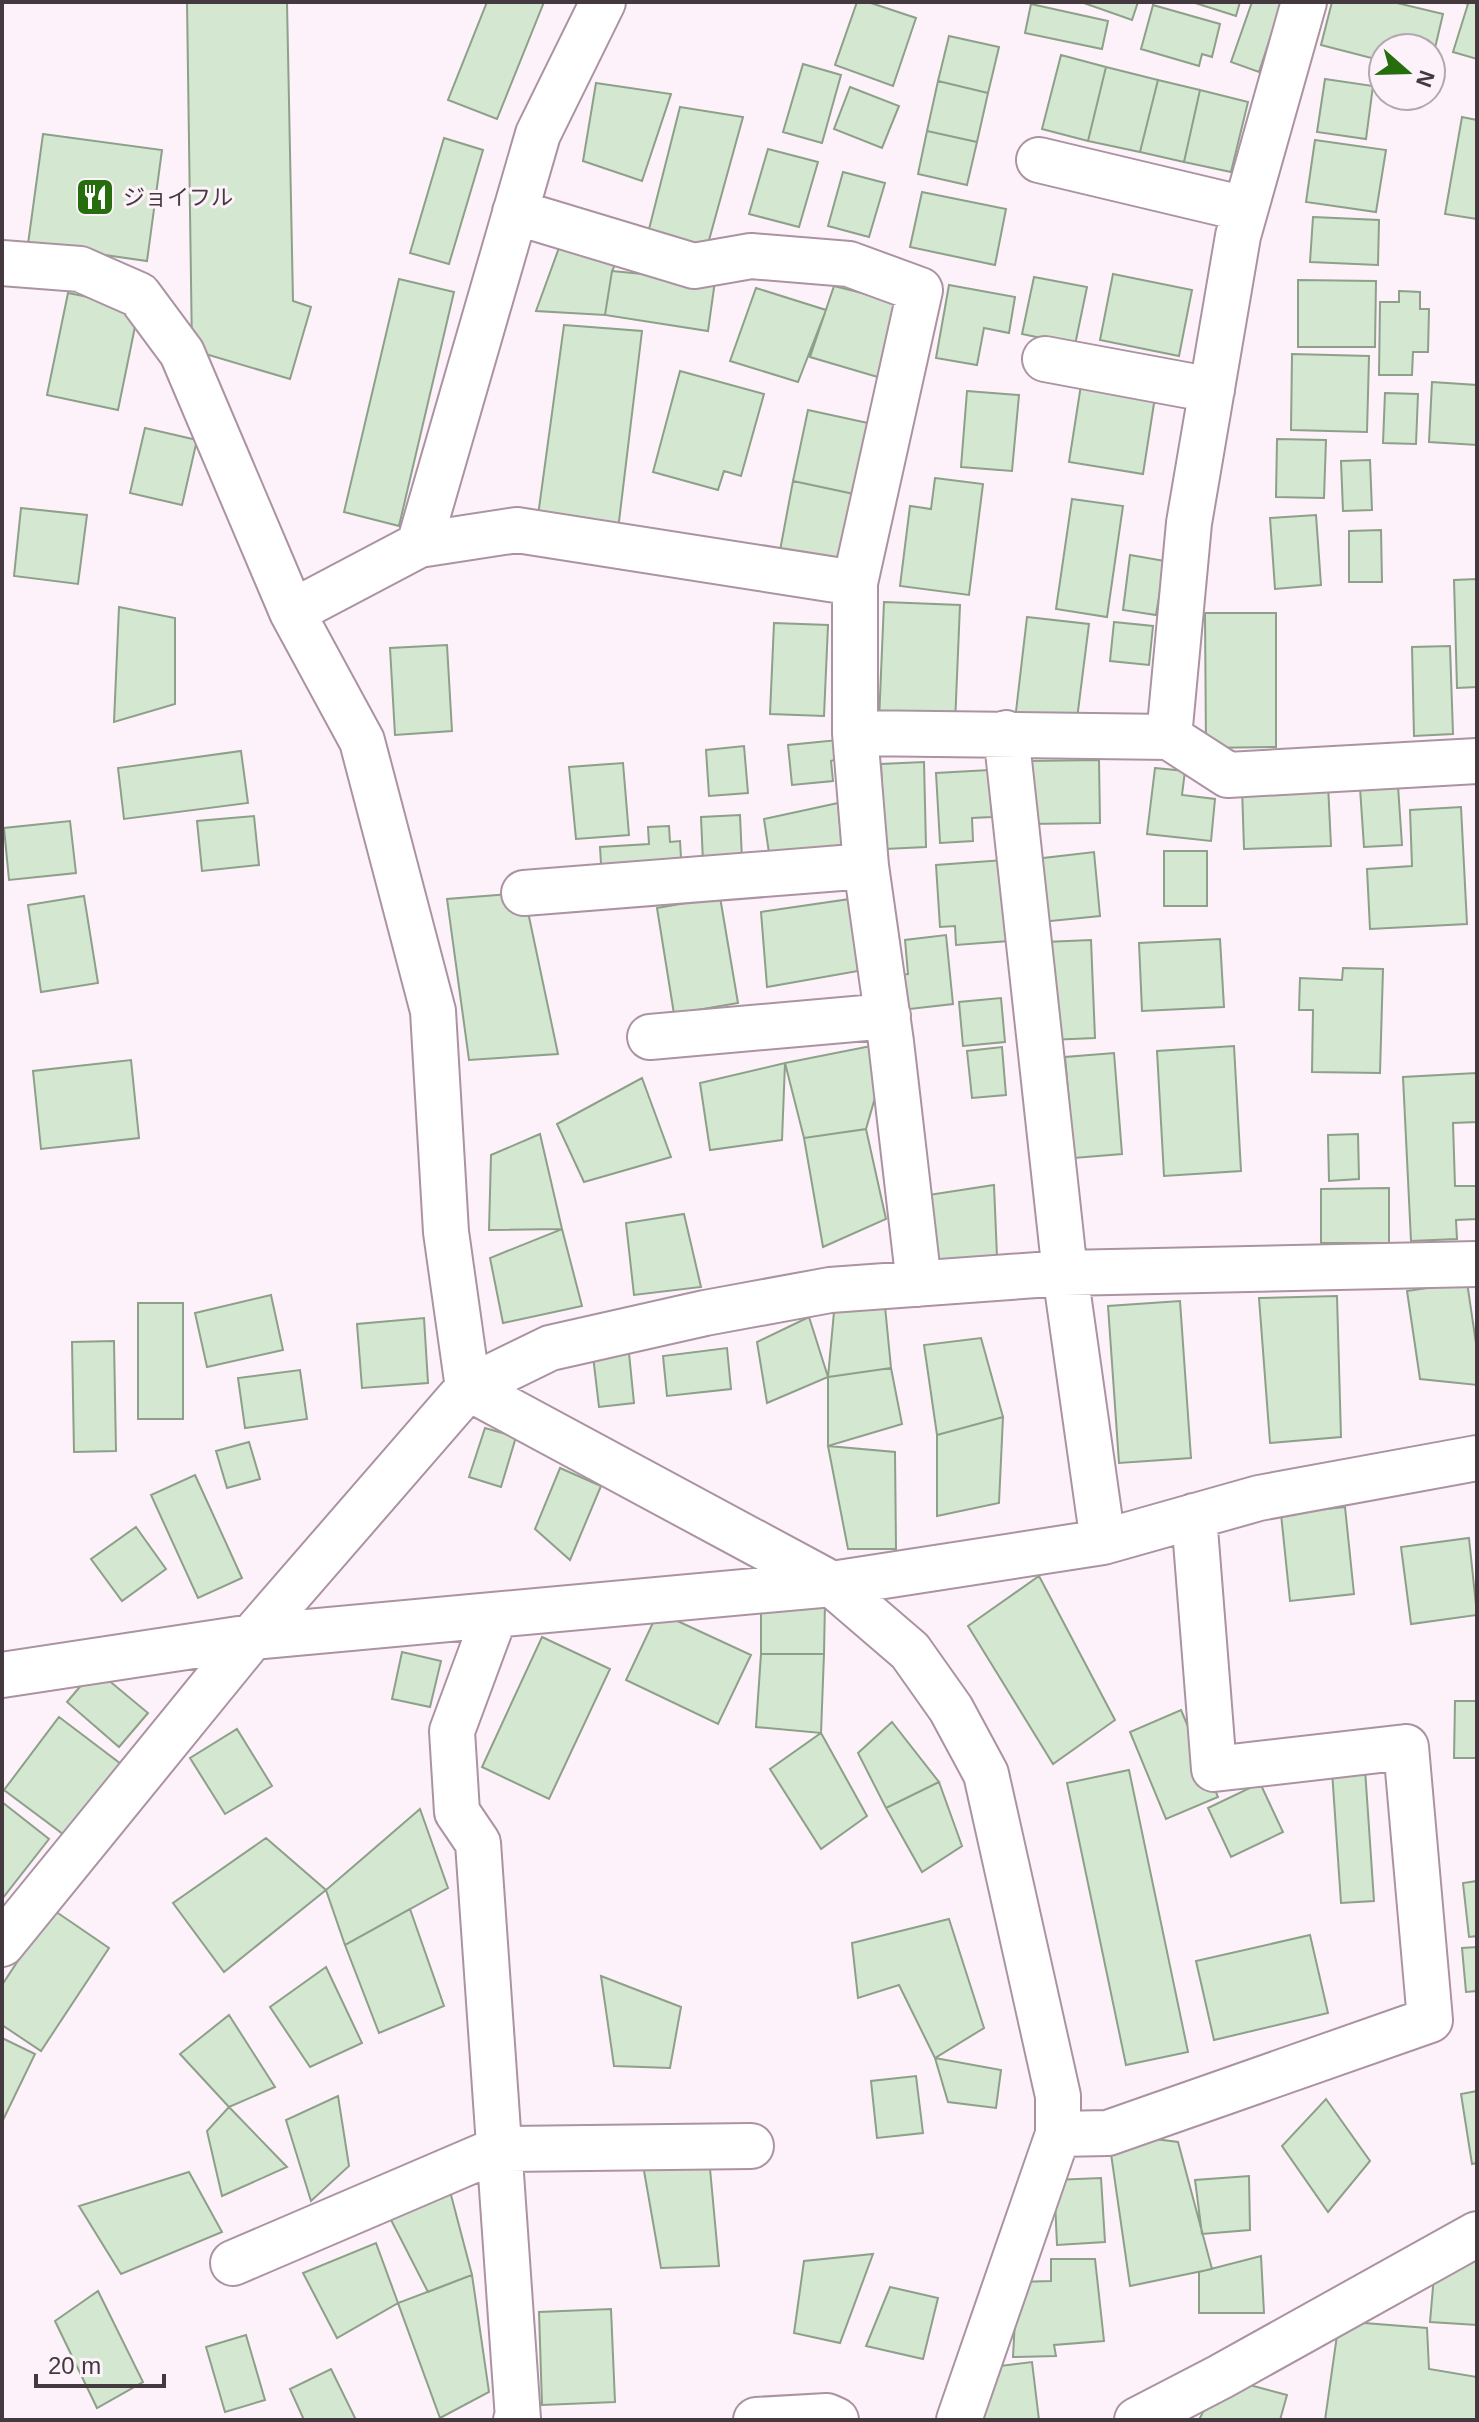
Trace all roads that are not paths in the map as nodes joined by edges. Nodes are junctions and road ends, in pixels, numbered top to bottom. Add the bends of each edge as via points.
1 (603, 2) edge
2 (1304, 2) edge
3 (1039, 160) dead end
4 (1245, 209) junction
5 (515, 212) junction
6 (2, 263) edge
7 (1045, 359) dead end
8 (1212, 390) junction
9 (419, 545) junction
10 (855, 583) junction
11 (292, 612) junction
12 (855, 733) junction
13 (1006, 733) junction
14 (1169, 737) junction
15 (1477, 761) edge
16 (866, 866) junction
17 (524, 893) dead end
18 (888, 1016) junction
19 (650, 1037) dead end
20 (1477, 1264) edge
21 (1065, 1273) junction
22 (919, 1284) junction
23 (468, 1388) junction
24 (1477, 1458) edge
25 (1194, 1516) junction
26 (1103, 1542) junction
27 (832, 1584) junction
28 (495, 1615) junction
29 (252, 1637) junction
30 (2, 1675) edge
31 (2, 1944) edge
32 (1058, 2134) junction
33 (751, 2146) dead end
34 (499, 2149) junction
35 (1477, 2234) edge
36 (233, 2263) dead end
37 (519, 2420) edge
38 (756, 2420) edge
39 (836, 2420) edge
40 (959, 2420) edge
41 (1137, 2420) edge

1 - 5 street via 538,134
2 - 4 street
3 - 4 street
4 - 8 street
5 - 9 street
5 - 10 street via 694,266 751,256 849,264 920,290
6 - 11 street via 80,269 139,295 182,353
7 - 8 street
8 - 14 street via 1189,523
9 - 10 street via 517,530
9 - 11 street
10 - 12 street
11 - 23 street via 362,741 433,1011 446,1232
12 - 13 street
12 - 16 street
13 - 14 street
13 - 21 street
14 - 15 street via 1228,775
16 - 17 street
16 - 18 street
18 - 19 street
18 - 22 street
20 - 21 street
21 - 22 street
21 - 26 street
22 - 23 street via 830,1290 550,1348
23 - 27 street
23 - 29 street
24 - 25 street via 1259,1498
25 - 26 street
25 - 32 street via 1214,1769 1406,1747 1430,2020 1108,2133
26 - 27 street
27 - 28 street
27 - 32 street via 910,1651 951,1709 986,1774 1058,2096
28 - 29 street
28 - 34 street via 452,1731 457,1812 478,1843
29 - 30 street
29 - 31 street
32 - 40 street
33 - 34 street
34 - 36 street
34 - 37 street
35 - 41 street
38 - 39 street

